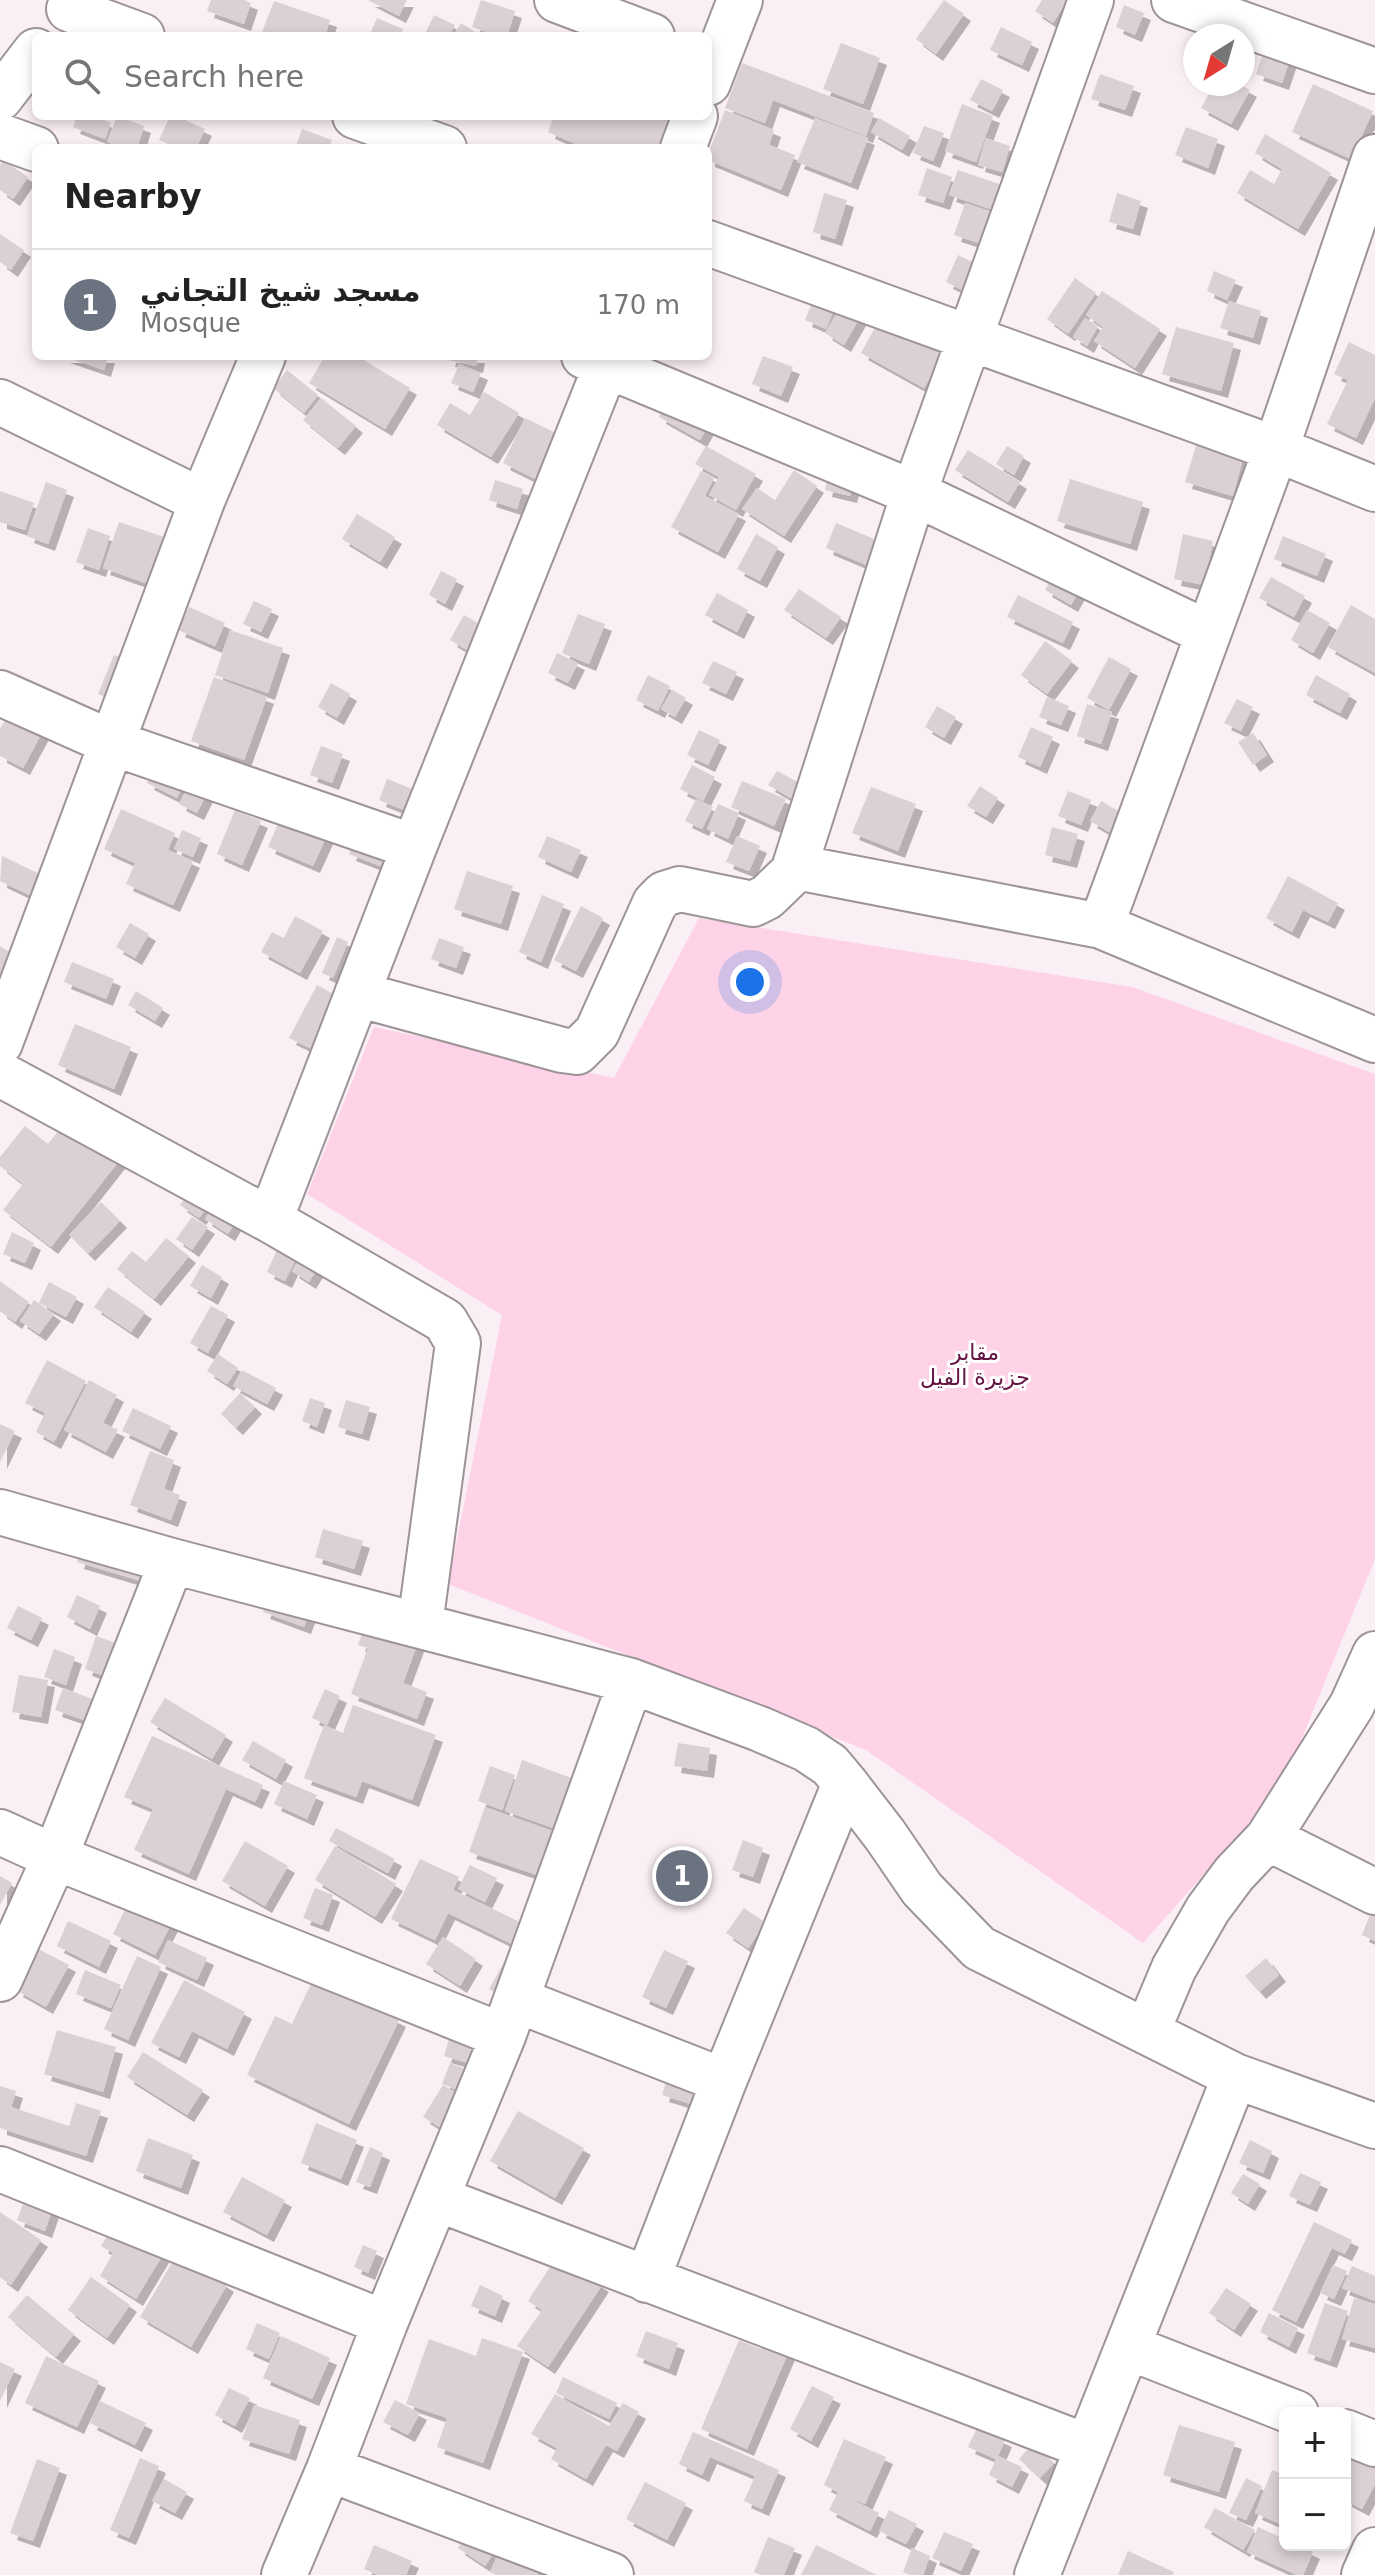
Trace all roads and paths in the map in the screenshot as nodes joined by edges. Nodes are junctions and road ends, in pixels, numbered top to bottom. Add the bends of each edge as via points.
1 (557, 0) edge
2 (740, 0) edge
3 (1091, 0) edge
4 (1174, 0) edge
5 (65, 15) edge
6 (127, 32) edge
7 (641, 32) edge
8 (32, 56) edge
9 (712, 65) edge
10 (1375, 71) edge
11 (0, 98) edge
12 (694, 120) edge
13 (356, 128) edge
14 (0, 136) edge
15 (426, 144) edge
16 (684, 144) edge
17 (32, 148) edge
18 (1375, 157) edge
19 (712, 244) edge
20 (970, 338) junction
21 (261, 360) edge
22 (600, 360) edge
23 (602, 360) edge
24 (0, 402) edge
25 (1276, 449) junction
26 (1375, 489) edge
27 (914, 493) junction
28 (202, 501) junction
29 (1208, 633) junction
30 (0, 693) edge
31 (110, 742) junction
32 (414, 847) junction
33 (793, 872) junction
34 (1101, 926) junction
35 (357, 994) junction
36 (1375, 1040) edge
37 (0, 1043) edge
38 (0, 1074) edge
39 (270, 1220) junction
40 (0, 1512) edge
41 (172, 1561) junction
42 (420, 1625) junction
43 (1375, 1654) edge
44 (631, 1681) junction
45 (845, 1783) junction
46 (0, 1832) edge
47 (1268, 1838) junction
48 (55, 1857) junction
49 (1375, 1892) edge
50 (0, 1979) edge
51 (510, 2018) junction
52 (1147, 2032) junction
53 (1235, 2076) junction
54 (724, 2081) junction
55 (1375, 2126) edge
56 (0, 2169) edge
57 (438, 2199) junction
58 (647, 2280) junction
59 (385, 2323) junction
60 (1128, 2347) junction
61 (1281, 2407) edge
62 (1351, 2434) edge
63 (1375, 2444) edge
64 (1088, 2447) junction
65 (329, 2469) junction
66 (1375, 2550) edge
67 (284, 2575) edge
68 (611, 2575) edge
69 (1037, 2575) edge
70 (1364, 2575) edge

1 - 7 street
2 - 9 street
3 - 20 street
4 - 10 street
5 - 6 street
8 - 11 street
12 - 16 street
13 - 15 street
14 - 17 street
18 - 25 street
19 - 20 street
20 - 25 street
20 - 27 street
21 - 28 street
22 - 32 street
23 - 27 street
24 - 28 street
25 - 26 street
25 - 29 street
27 - 29 street
27 - 33 street
28 - 31 street
29 - 34 street
30 - 31 street
31 - 32 street
31 - 37 street
32 - 35 street
33 - 34 street via 801,868
33 - 35 street via 753,904 680,889 664,894 655,903 597,1032 577,1052
34 - 36 street
35 - 39 street
38 - 39 street
39 - 42 street via 434,1313 458,1343
40 - 41 street
41 - 42 street
41 - 48 street
42 - 44 street
43 - 47 street via 1352,1705
44 - 45 street via 806,1749
44 - 51 street
45 - 52 street via 922,1889 979,1948
45 - 54 street
46 - 48 street
47 - 49 street
47 - 52 street via 1208,1909 1174,1968
48 - 50 street
48 - 51 street
51 - 54 street
51 - 57 street
52 - 53 street
53 - 55 street
53 - 60 street
54 - 58 street
56 - 59 street
57 - 58 street
57 - 59 street
58 - 64 street
59 - 65 street
60 - 61 street
60 - 64 street
62 - 63 street
64 - 69 street
65 - 67 street
65 - 68 street
66 - 70 street

